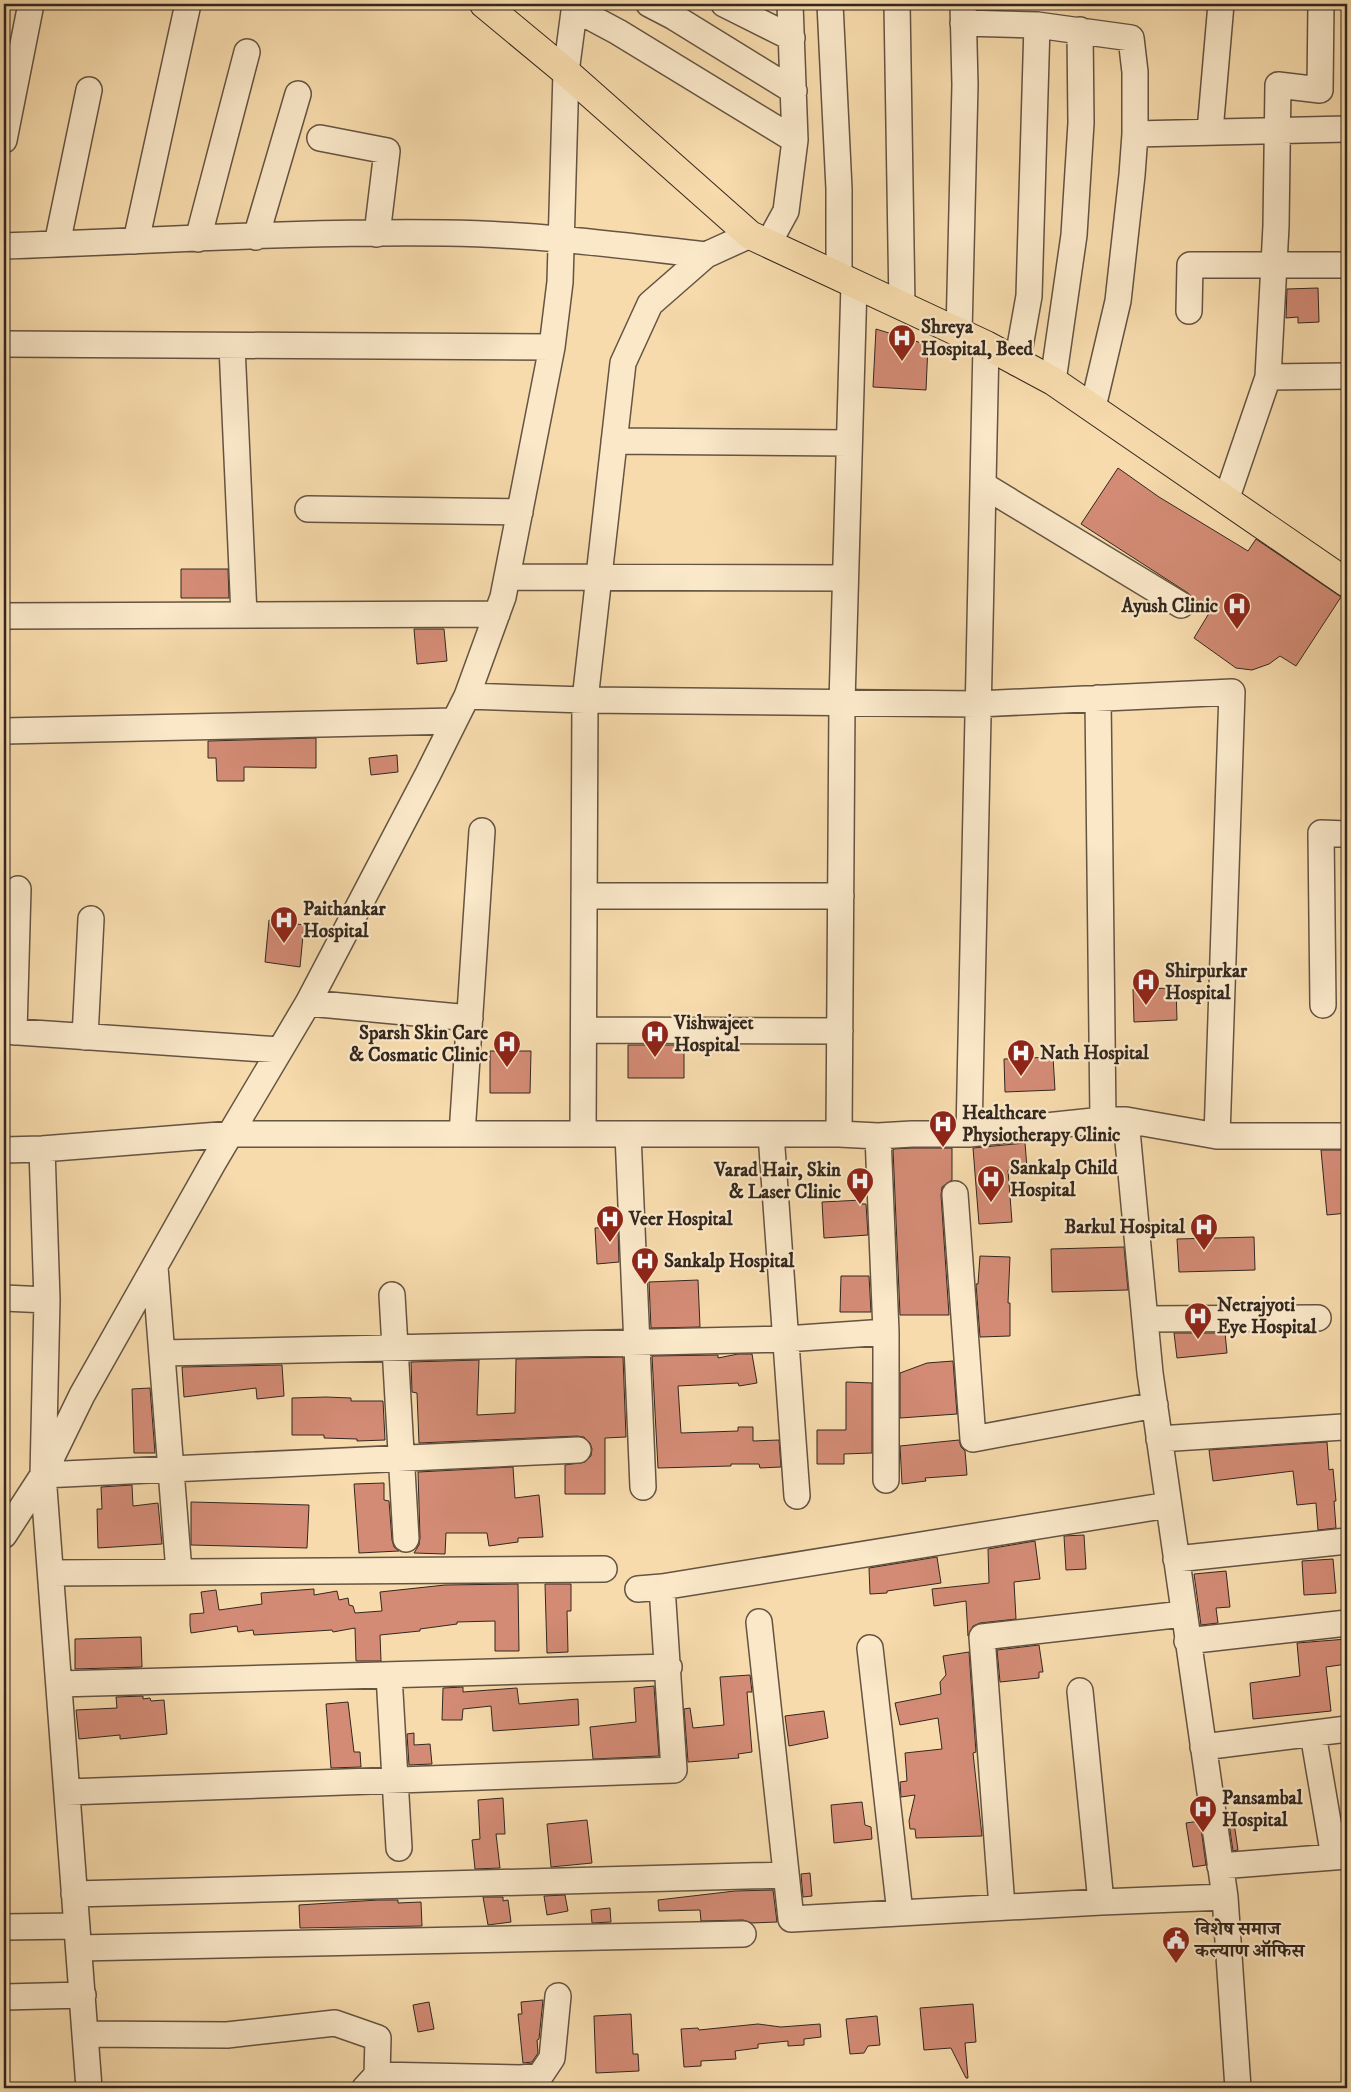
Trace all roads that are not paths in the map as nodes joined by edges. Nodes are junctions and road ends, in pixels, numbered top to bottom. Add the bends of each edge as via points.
1 (31, 4) edge
2 (188, 4) edge
3 (484, 4) edge
4 (649, 4) edge
5 (724, 4) edge
6 (790, 4) edge
7 (830, 4) edge
8 (897, 4) edge
9 (1221, 4) edge
10 (1321, 4) edge
11 (575, 6) edge
12 (963, 13) edge
13 (1037, 25) junction
14 (1080, 30) junction
15 (792, 38) junction
16 (247, 52) dead end
17 (566, 72) junction
18 (89, 90) dead end
19 (794, 91) junction
20 (298, 94) dead end
21 (1347, 129) edge
22 (1210, 131) junction
23 (1278, 131) junction
24 (1135, 134) junction
25 (320, 138) dead end
26 (4, 140) edge
27 (795, 140) junction
28 (377, 234) junction
29 (256, 237) junction
30 (561, 238) junction
31 (198, 239) junction
32 (759, 240) junction
33 (136, 241) junction
34 (57, 244) junction
35 (4, 246) edge
36 (706, 255) junction
37 (1274, 265) junction
38 (1347, 265) edge
39 (846, 280) junction
40 (902, 306) junction
41 (1189, 311) dead end
42 (959, 333) junction
43 (4, 344) edge
44 (986, 345) junction
45 (232, 346) junction
46 (552, 348) junction
47 (1017, 363) junction
48 (1268, 376) junction
49 (1347, 376) edge
50 (1053, 381) junction
51 (1093, 407) junction
52 (614, 441) junction
53 (849, 443) junction
54 (983, 485) junction
55 (1226, 500) junction
56 (308, 509) dead end
57 (520, 512) junction
58 (507, 577) junction
59 (599, 578) junction
60 (845, 578) junction
61 (1347, 584) edge
62 (1181, 605) dead end
63 (497, 614) junction
64 (244, 615) junction
65 (4, 616) edge
66 (467, 696) junction
67 (1098, 698) junction
68 (585, 700) junction
69 (842, 702) junction
70 (978, 704) junction
71 (454, 721) junction
72 (4, 731) edge
73 (482, 831) dead end
74 (1347, 834) edge
75 (18, 889) dead end
76 (584, 896) junction
77 (841, 896) junction
78 (91, 919) dead end
79 (308, 1003) junction
80 (1323, 1005) dead end
81 (470, 1018) junction
82 (584, 1030) junction
83 (840, 1031) junction
84 (9, 1032) edge
85 (85, 1037) junction
86 (280, 1050) junction
87 (1114, 1120) junction
88 (232, 1134) junction
89 (462, 1134) junction
90 (583, 1134) junction
91 (628, 1134) junction
92 (771, 1134) junction
93 (839, 1134) junction
94 (969, 1134) junction
95 (878, 1136) junction
96 (1217, 1136) junction
97 (1347, 1136) edge
98 (42, 1149) junction
99 (4, 1150) edge
100 (955, 1194) dead end
101 (155, 1267) junction
102 (392, 1295) dead end
103 (4, 1298) edge
104 (47, 1300) junction
105 (1318, 1318) dead end
106 (1145, 1319) junction
107 (886, 1332) junction
108 (786, 1338) junction
109 (637, 1342) junction
110 (395, 1347) junction
111 (162, 1353) junction
112 (1155, 1405) junction
113 (1343, 1427) dead end
114 (1160, 1439) junction
115 (578, 1450) dead end
116 (402, 1458) junction
117 (171, 1469) junction
118 (44, 1475) junction
119 (886, 1480) dead end
120 (643, 1487) dead end
121 (797, 1496) dead end
122 (1168, 1505) junction
123 (4, 1535) edge
124 (406, 1539) dead end
125 (1347, 1541) edge
126 (1176, 1559) junction
127 (604, 1569) dead end
128 (179, 1572) junction
129 (51, 1573) junction
130 (1183, 1614) junction
131 (759, 1622) dead end
132 (1347, 1623) edge
133 (1187, 1641) junction
134 (870, 1648) dead end
135 (669, 1667) junction
136 (389, 1675) junction
137 (59, 1684) junction
138 (1080, 1691) dead end
139 (1347, 1729) edge
140 (1313, 1734) junction
141 (1203, 1747) junction
142 (395, 1780) junction
143 (67, 1792) junction
144 (399, 1848) dead end
145 (1341, 1856) edge
146 (1220, 1866) junction
147 (786, 1875) junction
148 (74, 1894) junction
149 (1225, 1897) junction
150 (1101, 1902) junction
151 (1002, 1907) junction
152 (900, 1913) junction
153 (4, 1927) edge
154 (743, 1934) dead end
155 (78, 1937) junction
156 (83, 1995) junction
157 (558, 1996) dead end
158 (4, 1997) edge
159 (86, 2034) junction
160 (371, 2082) edge
161 (89, 2088) edge
162 (1238, 2088) edge

1 - 26 street
2 - 33 street
3 - 17 main road
4 - 19 street
5 - 15 street
6 - 15 street
7 - 39 street
8 - 40 street
9 - 22 street
10 - 23 street via 1320,90 1278,85
11 - 17 street
11 - 27 street
12 - 13 street
12 - 42 street via 965,85
13 - 14 street
13 - 47 street via 1029,296
14 - 24 street via 1130,38 1135,72
14 - 50 street via 1080,123 1074,235
15 - 19 street
16 - 31 street
17 - 30 street
17 - 32 main road
18 - 34 street
19 - 27 street
20 - 29 street
21 - 23 street
22 - 23 street
22 - 24 street
23 - 37 street
24 - 51 street via 1118,301
25 - 28 street via 387,151
27 - 32 street via 786,211
28 - 29 street
28 - 30 street
29 - 31 street
30 - 36 street
30 - 46 street via 560,282
31 - 33 street
32 - 36 street
32 - 39 main road
33 - 34 street
34 - 35 street
36 - 52 street via 650,304 623,362
37 - 38 street
37 - 41 street via 1190,265
37 - 48 street
39 - 40 main road
39 - 53 street
40 - 42 main road
42 - 44 main road
43 - 45 street
44 - 47 main road
44 - 54 street
45 - 46 street
45 - 64 street
46 - 57 street
47 - 50 main road
48 - 49 street
48 - 55 street
50 - 51 main road
51 - 55 main road
52 - 53 street
52 - 59 street
53 - 60 street
54 - 62 street
54 - 70 street
55 - 61 main road
56 - 57 street
57 - 58 street
58 - 59 street
58 - 63 street
59 - 60 street
59 - 68 street
60 - 69 street
63 - 64 street
63 - 66 street
64 - 65 street
66 - 68 street
66 - 71 street
67 - 70 street
67 - 87 street
67 - 96 street via 1232,692
68 - 69 street
68 - 76 street
69 - 70 street
69 - 77 street
70 - 94 street
71 - 72 street
71 - 79 street
73 - 81 street
74 - 80 street via 1321,833
75 - 84 street
76 - 77 street
76 - 82 street
77 - 83 street
78 - 85 street
79 - 81 street
79 - 86 street
81 - 89 street
82 - 83 street
82 - 90 street
83 - 93 street
84 - 85 street
85 - 86 street
86 - 88 street
87 - 94 street
87 - 96 street
87 - 106 street
88 - 89 street
88 - 98 street
88 - 101 street
89 - 90 street
90 - 91 street
91 - 92 street
91 - 109 street
92 - 93 street
92 - 108 street
93 - 95 street
94 - 95 street
95 - 107 street
96 - 97 street
98 - 99 street
98 - 104 street
100 - 112 street via 972,1439
101 - 111 street
101 - 118 street via 82,1396
102 - 110 street
103 - 104 street
104 - 118 street
105 - 106 street
106 - 112 street
107 - 108 street
107 - 119 street
108 - 109 street
108 - 121 street
109 - 110 street
109 - 120 street
110 - 111 street
110 - 116 street
111 - 117 street
112 - 114 street
113 - 114 street
114 - 122 street
115 - 116 street
116 - 117 street
116 - 124 street
117 - 118 street
117 - 128 street
118 - 123 street
118 - 129 street
122 - 126 street
122 - 135 street via 650,1588
125 - 126 street
126 - 130 street
127 - 128 street
128 - 129 street
129 - 137 street
130 - 133 street
130 - 151 street via 982,1637
131 - 147 street
132 - 133 street
133 - 141 street
134 - 152 street
135 - 136 street
135 - 142 street via 674,1770
136 - 137 street
136 - 142 street
137 - 143 street
138 - 150 street
139 - 140 street
140 - 141 street
140 - 145 street
141 - 146 street
142 - 143 street
142 - 144 street
143 - 148 street
145 - 146 street
146 - 149 street
147 - 148 street
147 - 152 street via 791,1919
148 - 155 street
149 - 150 street
149 - 162 street
150 - 151 street
151 - 152 street
153 - 155 street
154 - 155 street
155 - 156 street
156 - 158 street
156 - 159 street
157 - 160 street via 552,2058 540,2076
159 - 160 street via 227,2035 335,2023 378,2038
159 - 161 street

